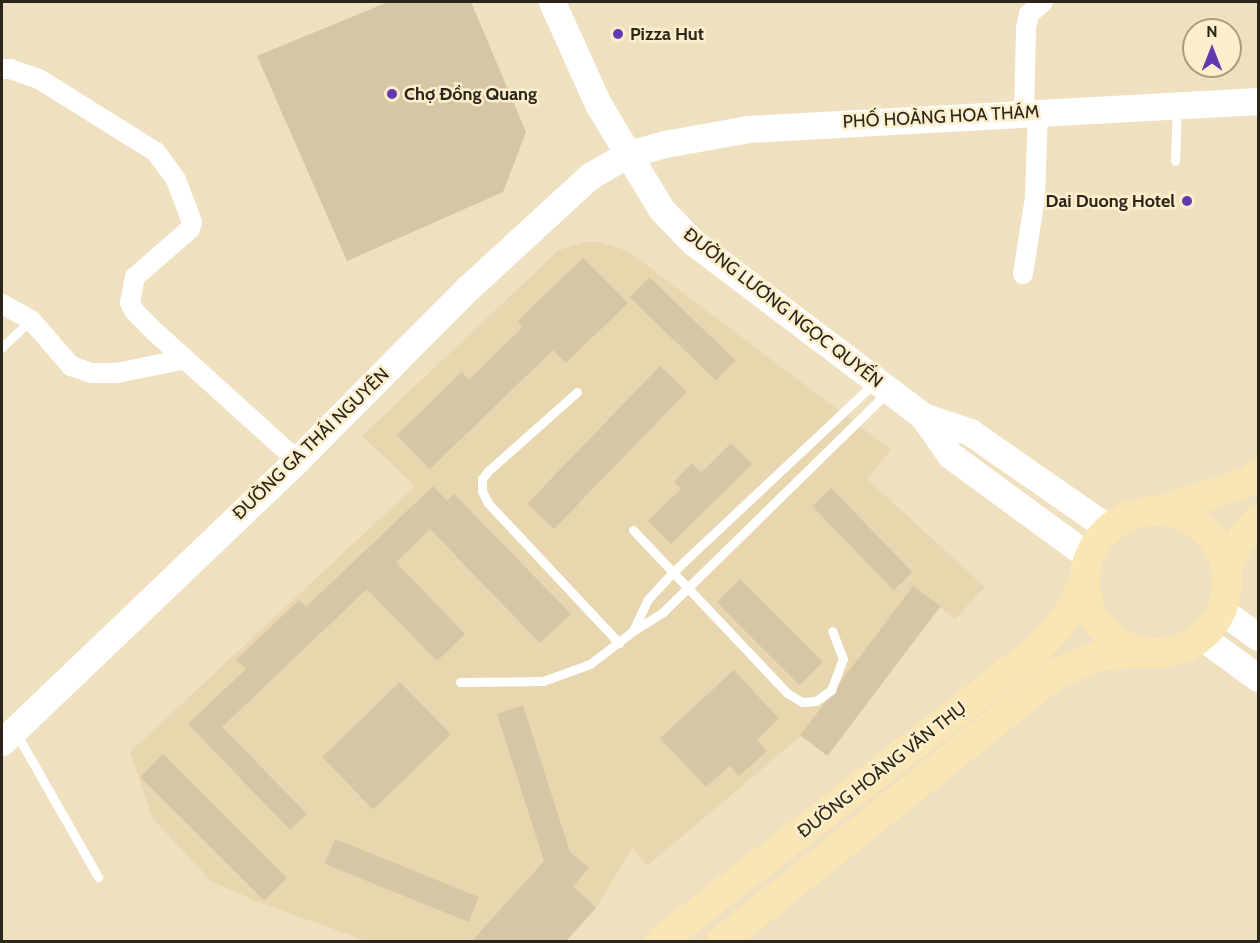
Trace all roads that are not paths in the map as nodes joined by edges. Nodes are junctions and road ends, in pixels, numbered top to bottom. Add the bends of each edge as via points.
1 (552, 2) edge
2 (1032, 8) edge
3 (2, 69) edge
4 (1258, 101) edge
5 (1177, 105) junction
6 (1031, 112) junction
7 (627, 155) junction
8 (1175, 161) dead end
9 (1023, 274) dead end
10 (2, 304) edge
11 (31, 320) junction
12 (2, 347) edge
13 (185, 359) junction
14 (882, 387) junction
15 (577, 392) dead end
16 (922, 416) junction
17 (297, 460) junction
18 (1258, 474) edge
19 (1162, 510) junction
20 (1258, 520) edge
21 (1108, 528) junction
22 (633, 530) dead end
23 (1227, 566) junction
24 (1086, 568) junction
25 (673, 572) junction
26 (686, 588) junction
27 (1222, 611) junction
28 (633, 631) junction
29 (832, 631) dead end
30 (1202, 637) junction
31 (1258, 637) edge
32 (619, 643) junction
33 (1143, 652) junction
34 (1258, 678) edge
35 (460, 682) dead end
36 (6, 731) edge
37 (98, 877) dead end
38 (659, 942) edge
39 (721, 942) edge

1 - 7 street, ĐƯỜNG LƯƠNG NGỌC QUYẾN via 598,104
2 - 6 street via 1026,28
3 - 13 street via 39,79 120,127 156,152 176,180 191,212 190,230 135,278 130,303
4 - 5 street, PHỐ HOÀNG HOA THÁM
5 - 6 street, PHỐ HOÀNG HOA THÁM
5 - 8 lane
6 - 7 street, PHỐ HOÀNG HOA THÁM via 748,129
6 - 9 street via 1035,197
7 - 14 street, ĐƯỜNG LƯƠNG NGỌC QUYẾN via 661,209 693,242
7 - 17 street, ĐƯỜNG GA THÁI NGUYÊN via 590,176 468,288
10 - 11 street
11 - 12 lane
11 - 13 street via 71,366 91,373 117,373
13 - 17 street
14 - 16 street, ĐƯỜNG LƯƠNG NGỌC QUYẾN
14 - 25 lane
14 - 26 lane via 728,552
15 - 32 lane via 488,471 482,479 482,491
16 - 21 street, ĐƯỜNG LƯƠNG NGỌC QUYẾN via 970,432
16 - 24 street, ĐƯỜNG LƯƠNG NGỌC QUYẾN via 950,454
17 - 36 street, ĐƯỜNG GA THÁI NGUYÊN
18 - 19 main road via 1248,482
19 - 21 main road via 1133,514
19 - 23 main road via 1184,515 1203,527 1218,544
20 - 23 main road via 1242,538
21 - 24 main road
22 - 25 lane
23 - 27 main road via 1227,596
24 - 33 main road via 1088,605 1100,627 1119,643
24 - 38 main road, ĐƯỜNG HOÀNG VĂN THỤ via 1068,615 1036,651
25 - 26 lane
25 - 28 lane via 648,598
26 - 28 lane via 663,612
26 - 29 lane via 788,693 802,702 816,701 831,690 843,659
27 - 30 main road
27 - 31 street
28 - 32 lane
30 - 33 main road via 1174,651
30 - 34 street
32 - 35 lane via 590,664 543,681
33 - 39 main road, ĐƯỜNG HOÀNG VĂN THỤ via 1097,656 1056,674
36 - 37 lane

